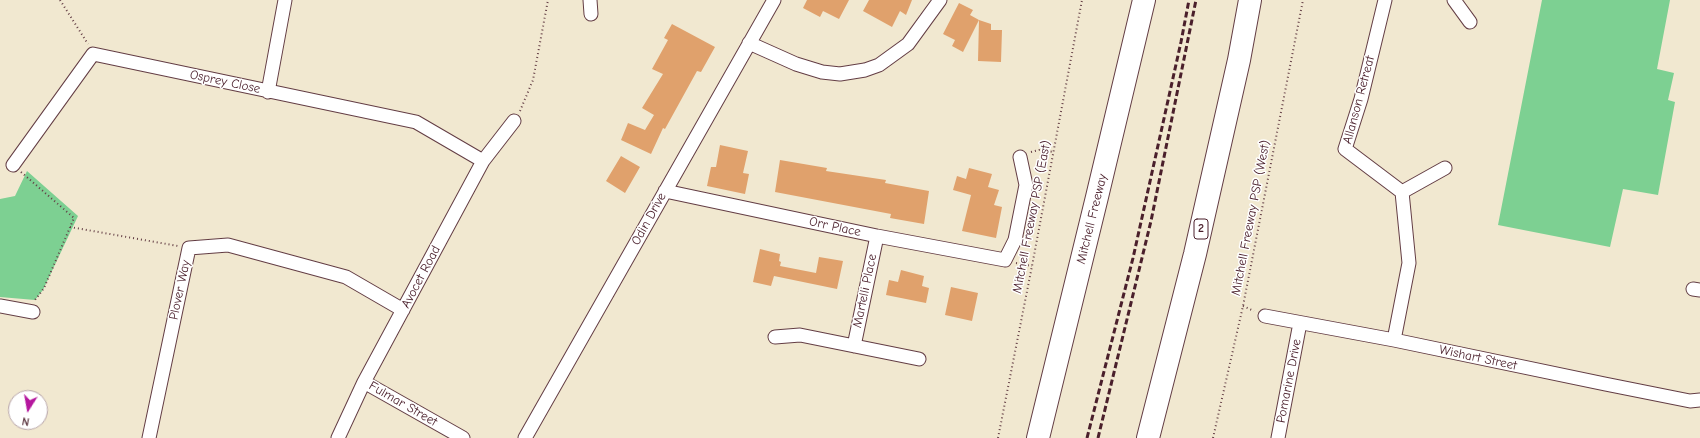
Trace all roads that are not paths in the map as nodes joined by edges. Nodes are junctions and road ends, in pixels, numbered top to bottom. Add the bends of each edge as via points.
1 (285, 0) edge
2 (590, 0) edge
3 (774, 0) edge
4 (940, 0) edge
5 (1144, 0) edge
6 (1250, 0) edge
7 (1385, 0) edge
8 (1454, 0) edge
9 (591, 14) dead end
10 (1470, 22) dead end
11 (749, 43) junction
12 (268, 92) junction
13 (514, 121) road end
14 (1020, 159) road end
15 (483, 161) junction
16 (13, 165) road end
17 (1445, 168) dead end
18 (665, 191) junction
19 (1402, 192) junction
20 (877, 236) junction
21 (0, 306) edge
22 (403, 310) junction
23 (29, 311) road end
24 (1265, 316) dead end
25 (1300, 323) junction
26 (775, 337) dead end
27 (1394, 340) junction
28 (854, 346) junction
29 (919, 360) dead end
30 (364, 382) junction
31 (1697, 402) edge
32 (149, 438) edge
33 (338, 438) edge
34 (463, 438) edge
35 (525, 438) edge
36 (1038, 438) edge
37 (1148, 438) edge
38 (1278, 438) edge

1 - 12 street
2 - 9 street
3 - 11 street, Odin Drive
4 - 11 street via 908,44 879,65 865,70 840,74 822,72 796,64
5 - 36 highway, Mitchell Freeway
6 - 37 highway, 2 via 1195,254
7 - 19 street, Allanson Retreat via 1361,98 1345,149
8 - 10 street
11 - 18 street, Odin Drive
12 - 15 street, Osprey Close via 416,122
12 - 16 street, Osprey Close via 94,54
13 - 15 street, Avocet Road
14 - 20 street, Orr Place via 1026,185 1015,240 1005,260
15 - 22 street, Avocet Road
17 - 19 street
18 - 20 street, Orr Place
18 - 35 street, Odin Drive
19 - 27 street via 1409,263
20 - 28 street, Martelli Place
21 - 23 street
22 - 30 street, Avocet Road
22 - 32 street, Plover Way via 346,277 228,245 189,248
24 - 25 street, Wishart Street
25 - 27 street, Wishart Street
25 - 38 street, Pomarine Drive
26 - 28 street, Martelli Place via 800,335
27 - 31 street, Wishart Street
28 - 29 street, Martelli Place
30 - 33 street, Avocet Road
30 - 34 street, Fulmar Street

